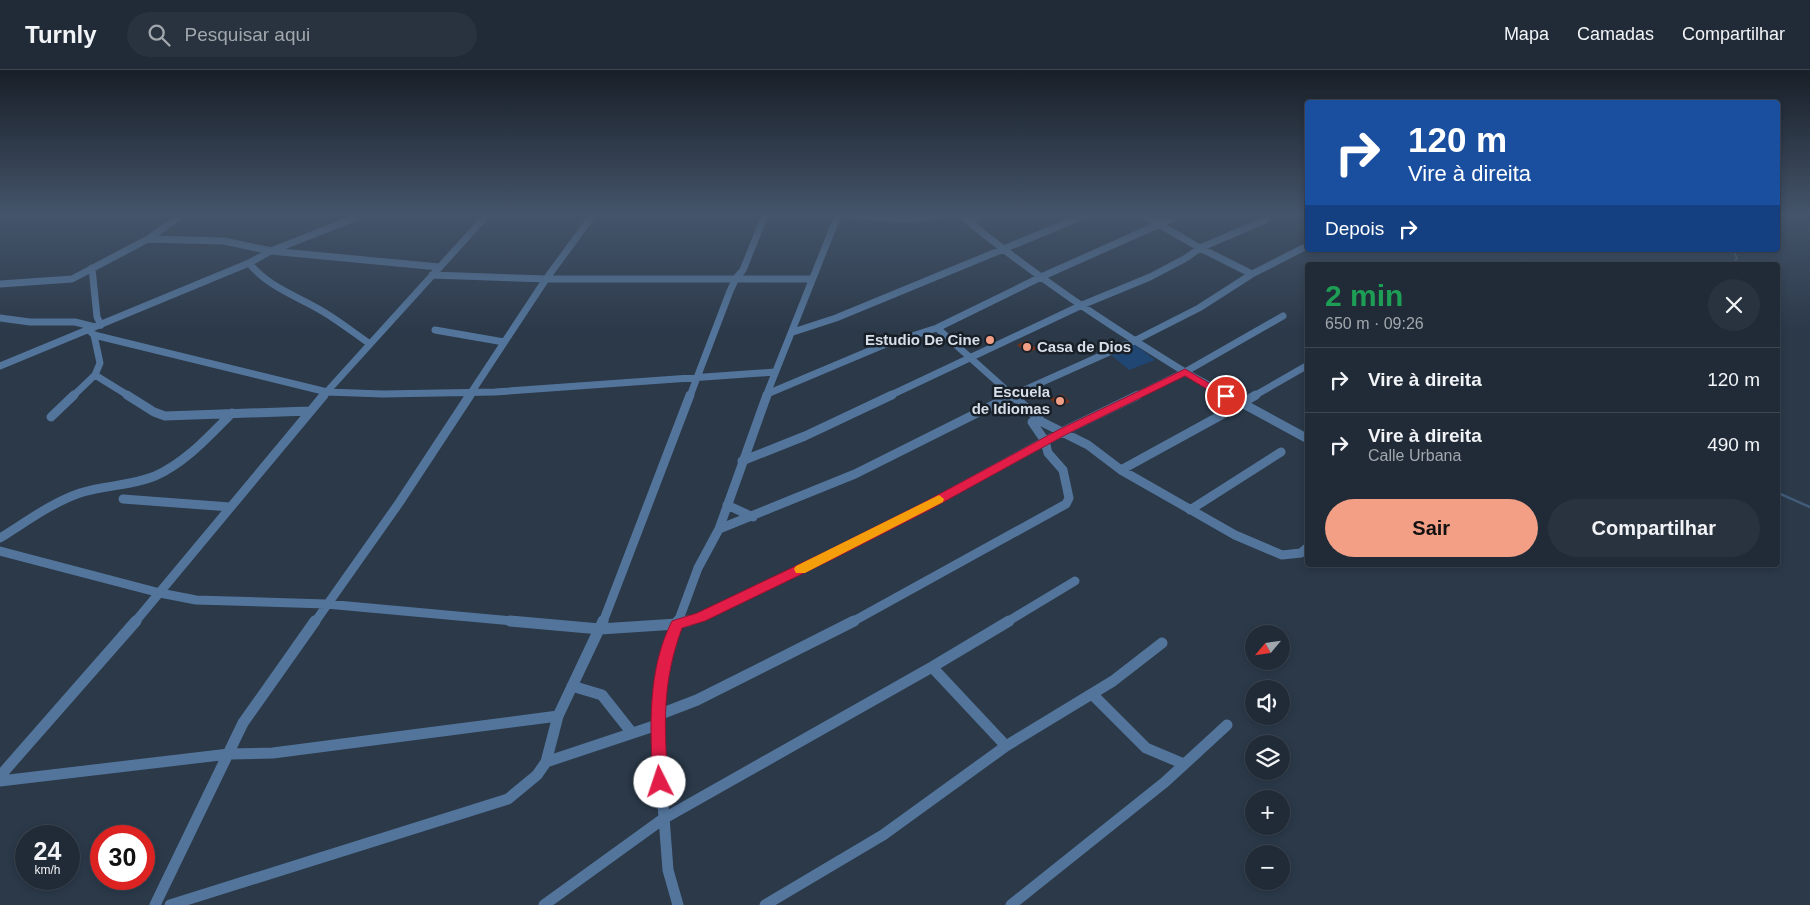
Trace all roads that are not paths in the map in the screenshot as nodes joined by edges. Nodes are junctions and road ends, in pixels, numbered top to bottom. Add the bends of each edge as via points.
1 (119, 254) edge
2 (266, 254) edge
3 (302, 254) edge
4 (451, 254) edge
5 (564, 254) edge
6 (749, 254) edge
7 (822, 254) edge
8 (990, 254) edge
9 (1009, 254) edge
10 (1095, 254) edge
11 (1192, 254) edge
12 (1212, 254) edge
13 (1291, 254) edge
14 (249, 263) junction
15 (439, 267) junction
16 (92, 268) junction
17 (1252, 274) junction
18 (432, 275) junction
19 (1041, 277) junction
20 (546, 278) junction
21 (736, 278) junction
22 (812, 279) junction
23 (0, 284) edge
24 (1082, 305) junction
25 (1282, 316) dead end
26 (97, 317) junction
27 (0, 318) edge
28 (84, 322) junction
29 (937, 328) junction
30 (95, 329) junction
31 (435, 330) dead end
32 (793, 332) junction
33 (1134, 340) junction
34 (504, 342) junction
35 (370, 344) junction
36 (969, 357) junction
37 (0, 366) edge
38 (1305, 367) edge
39 (775, 372) junction
40 (1185, 372) junction
41 (95, 375) junction
42 (696, 378) junction
43 (327, 392) junction
44 (471, 392) junction
45 (767, 394) junction
46 (1011, 396) junction
47 (1240, 404) junction
48 (309, 411) junction
49 (232, 413) junction
50 (1225, 413) dead end
51 (50, 417) dead end
52 (1032, 422) dead end
53 (1064, 431) junction
54 (1305, 436) edge
55 (1045, 441) junction
56 (1281, 452) dead end
57 (742, 461) junction
58 (1120, 470) junction
59 (123, 499) dead end
60 (728, 505) junction
61 (230, 507) junction
62 (1190, 510) junction
63 (753, 517) junction
64 (719, 529) junction
65 (0, 538) edge
66 (1305, 549) edge
67 (0, 551) edge
68 (1074, 581) dead end
69 (160, 593) junction
70 (326, 604) junction
71 (677, 624) junction
72 (600, 629) junction
73 (1162, 644) dead end
74 (932, 667) junction
75 (572, 686) junction
76 (1092, 694) junction
77 (558, 716) junction
78 (657, 720) junction
79 (1227, 725) dead end
80 (632, 733) junction
81 (1006, 746) junction
82 (229, 754) junction
83 (546, 762) junction
84 (1184, 764) junction
85 (0, 776) edge
86 (0, 781) edge
87 (663, 819) junction
88 (155, 905) edge
89 (170, 905) edge
90 (544, 905) edge
91 (678, 905) edge
92 (764, 905) edge
93 (1010, 905) edge

1 - 16 street
2 - 14 street
3 - 15 street
4 - 15 street
5 - 20 street
6 - 21 street
7 - 22 street
8 - 32 street via 836,318
9 - 19 street
10 - 19 street
11 - 24 street via 1150,277
12 - 17 street
13 - 17 street
14 - 30 street
14 - 35 street via 255,272 286,293 303,299
15 - 18 street
16 - 23 street via 66,280
16 - 26 street
17 - 33 street via 1199,308
18 - 20 street
18 - 35 street
19 - 24 street
19 - 29 street
20 - 21 street
20 - 34 street
21 - 22 street
21 - 42 street
22 - 32 street
24 - 33 street
24 - 36 street
25 - 40 street
26 - 28 street
26 - 30 street
27 - 28 street via 18,322
28 - 30 street
29 - 36 street
29 - 45 street via 881,346
30 - 37 street
30 - 41 street via 100,363
30 - 43 street
31 - 34 street
32 - 39 street
33 - 40 street
33 - 46 street
34 - 44 street
35 - 43 street
36 - 46 street
36 - 57 street via 805,436
38 - 47 street
39 - 42 street
39 - 45 street
40 - 47 street
40 - 53 street
41 - 49 street via 165,416
41 - 51 street
42 - 44 street
42 - 72 street
43 - 44 street via 398,395
43 - 48 street
44 - 70 street via 399,503
45 - 57 street
46 - 53 street via 1042,422
46 - 63 street via 854,474
47 - 54 street
48 - 49 street
48 - 61 street
49 - 65 street via 183,458 160,472 145,480 105,486 70,497
50 - 58 street
52 - 55 street
53 - 55 street
53 - 58 street
55 - 71 street via 831,555 701,617
55 - 78 street via 1048,452 1063,470 1069,498 1066,504 872,612
56 - 62 street
57 - 60 street
58 - 62 street
59 - 61 street
60 - 63 street
60 - 64 street
61 - 69 street
62 - 66 street via 1235,535 1282,555
63 - 64 street
64 - 71 street via 698,568
67 - 69 street
68 - 74 street
69 - 70 street via 196,600
69 - 85 street
70 - 72 street
70 - 82 street via 243,723
71 - 72 street
71 - 78 street via 667,651
72 - 75 street
73 - 76 street
74 - 81 street
74 - 87 street
75 - 77 street
75 - 80 street via 602,695
76 - 81 street
76 - 84 street via 1146,748
77 - 82 street via 273,753
77 - 83 street
78 - 80 street
78 - 87 street
79 - 84 street
80 - 83 street
81 - 92 street via 883,835
82 - 86 street
82 - 88 street
83 - 89 street via 537,775 508,798
84 - 93 street
87 - 90 street
87 - 91 street via 668,870

